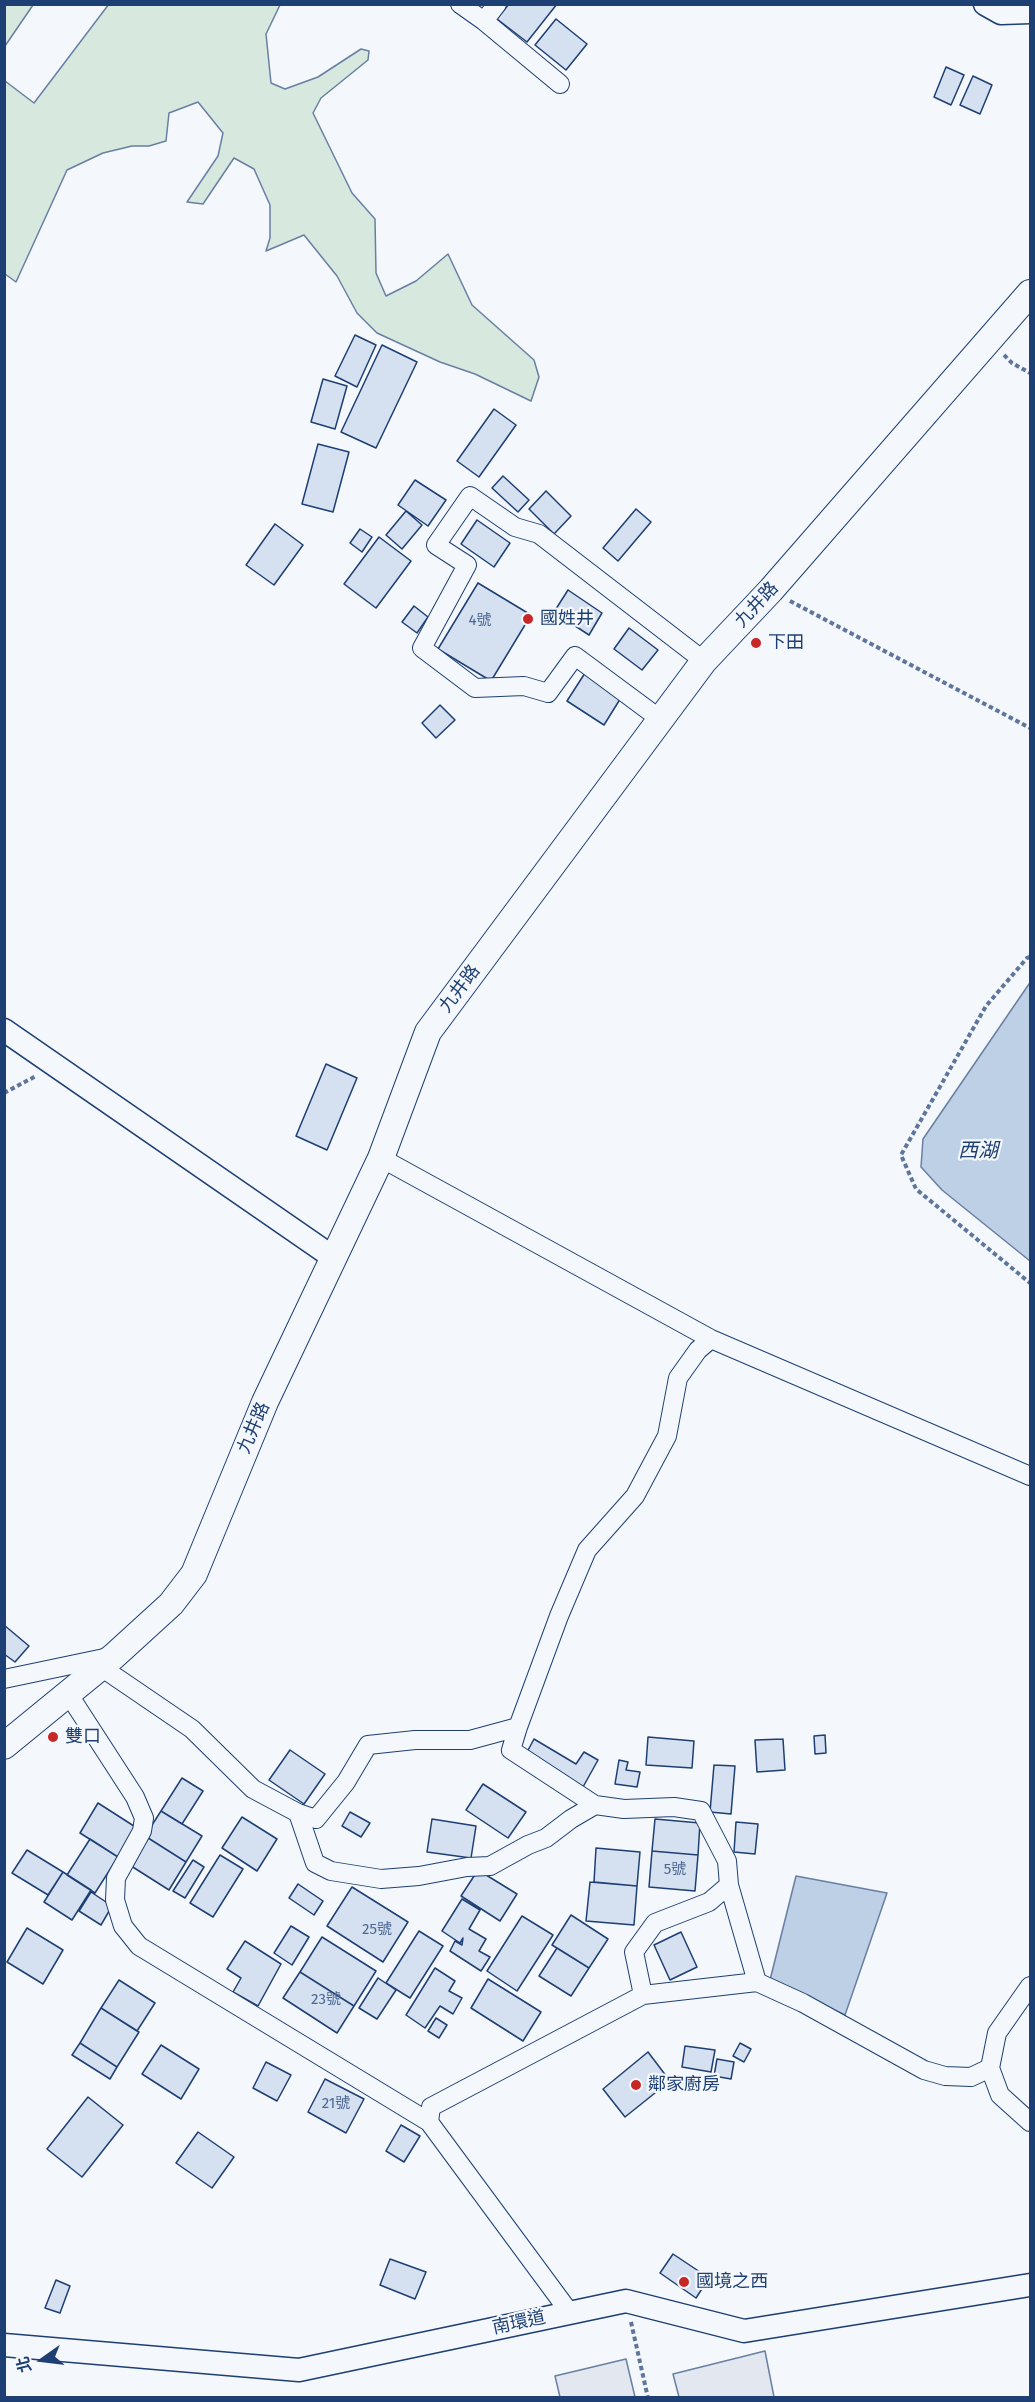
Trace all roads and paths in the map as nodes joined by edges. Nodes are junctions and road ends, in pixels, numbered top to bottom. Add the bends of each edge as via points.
1 (460, 4) edge
2 (497, 4) edge
3 (985, 4) edge
4 (1030, 12) edge
5 (484, 21) junction
6 (560, 84) dead end
7 (1030, 293) edge
8 (989, 340) junction
9 (1030, 373) edge
10 (771, 590) junction
11 (704, 661) junction
12 (660, 719) junction
13 (1030, 728) edge
14 (1030, 957) edge
15 (4, 1029) edge
16 (56, 1065) junction
17 (4, 1093) edge
18 (381, 1158) junction
19 (334, 1258) junction
20 (1030, 1283) edge
21 (711, 1339) junction
22 (1030, 1476) edge
23 (108, 1661) junction
24 (4, 1679) edge
25 (69, 1695) junction
26 (518, 1727) junction
27 (4, 1746) edge
28 (595, 1805) junction
29 (298, 1813) junction
30 (729, 1885) junction
31 (757, 1982) junction
32 (1030, 1986) edge
33 (643, 1995) junction
34 (990, 2068) junction
35 (429, 2122) junction
36 (1030, 2122) edge
37 (1030, 2285) edge
38 (626, 2301) junction
39 (570, 2313) junction
40 (4, 2345) edge
41 (648, 2397) edge

1 - 5 street
2 - 5 street
3 - 4 street via 1001,13
5 - 6 street
7 - 8 main road, 九井路
8 - 9 path via 1012,363
8 - 10 main road, 九井路
10 - 11 main road, 九井路
10 - 13 path
11 - 12 main road, 九井路
11 - 12 street via 539,534 515,528 470,496 436,545 468,565 422,648 475,688 524,686 549,693 575,656
12 - 18 main road, 九井路 via 428,1032
14 - 20 path via 986,1006 901,1155 916,1190
15 - 16 street
16 - 17 path
16 - 19 street
18 - 19 main road, 九井路
18 - 21 street
19 - 23 main road, 九井路 via 265,1402 194,1574 171,1604
21 - 22 street
21 - 26 street via 678,1378 667,1436 635,1496 587,1550
23 - 24 street
23 - 25 main road, 九井路
23 - 29 street via 192,1729 253,1789
25 - 27 main road, 九井路
25 - 35 street via 135,1797 144,1818 142,1832 116,1878 115,1900 123,1926 139,1946
26 - 28 street via 511,1750
26 - 29 street via 470,1740 368,1745 346,1782 316,1819
28 - 29 street via 546,1838 490,1866 381,1879 331,1871 315,1863
28 - 30 street via 701,1811 727,1861
30 - 31 street
30 - 33 street via 709,1902 656,1923 634,1952
31 - 33 street
31 - 34 street via 924,2070 971,2077
32 - 34 street via 997,2033
33 - 35 street via 431,2107
34 - 36 street via 1000,2095
35 - 39 street
37 - 38 street, 南環道 via 744,2331
38 - 39 street, 南環道
38 - 41 path
39 - 40 street, 南環道 via 299,2370

